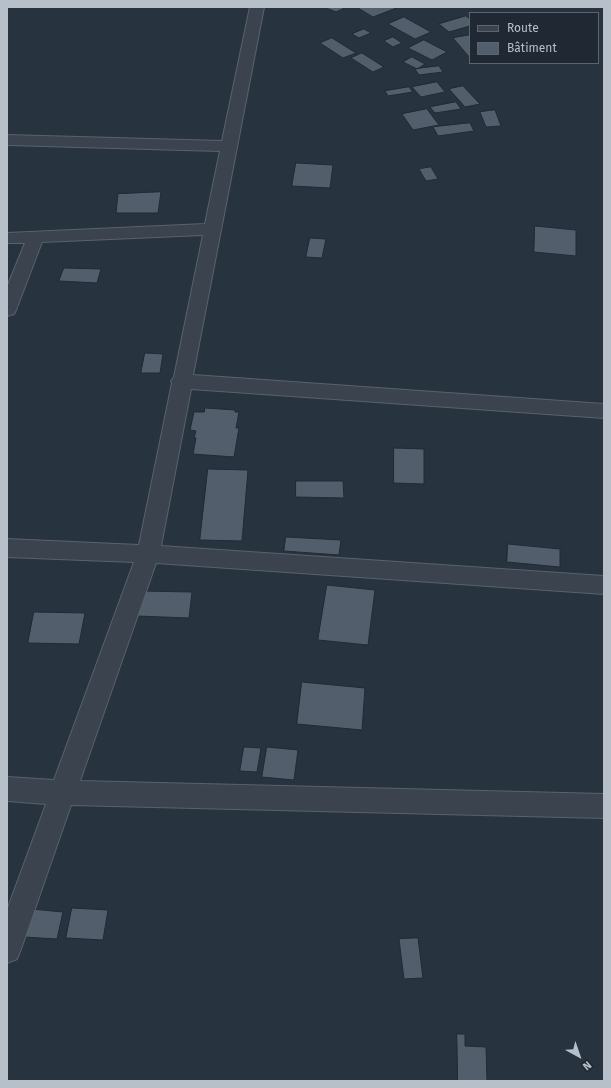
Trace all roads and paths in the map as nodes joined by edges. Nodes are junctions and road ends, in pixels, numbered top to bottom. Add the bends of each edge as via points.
1 (257, 7) edge
2 (7, 140) edge
3 (230, 146) junction
4 (213, 229) junction
5 (36, 236) junction
6 (7, 238) edge
7 (7, 310) edge
8 (181, 381) junction
9 (604, 411) edge
10 (7, 548) edge
11 (148, 554) junction
12 (604, 585) edge
13 (7, 789) edge
14 (64, 793) junction
15 (604, 806) edge
16 (7, 949) edge

1 - 3 street
2 - 3 street
3 - 4 street
4 - 5 street
4 - 8 street
5 - 6 street
5 - 7 street
8 - 9 street
8 - 11 street
10 - 11 street
11 - 12 street
11 - 14 street
13 - 14 street
14 - 15 street
14 - 16 street

